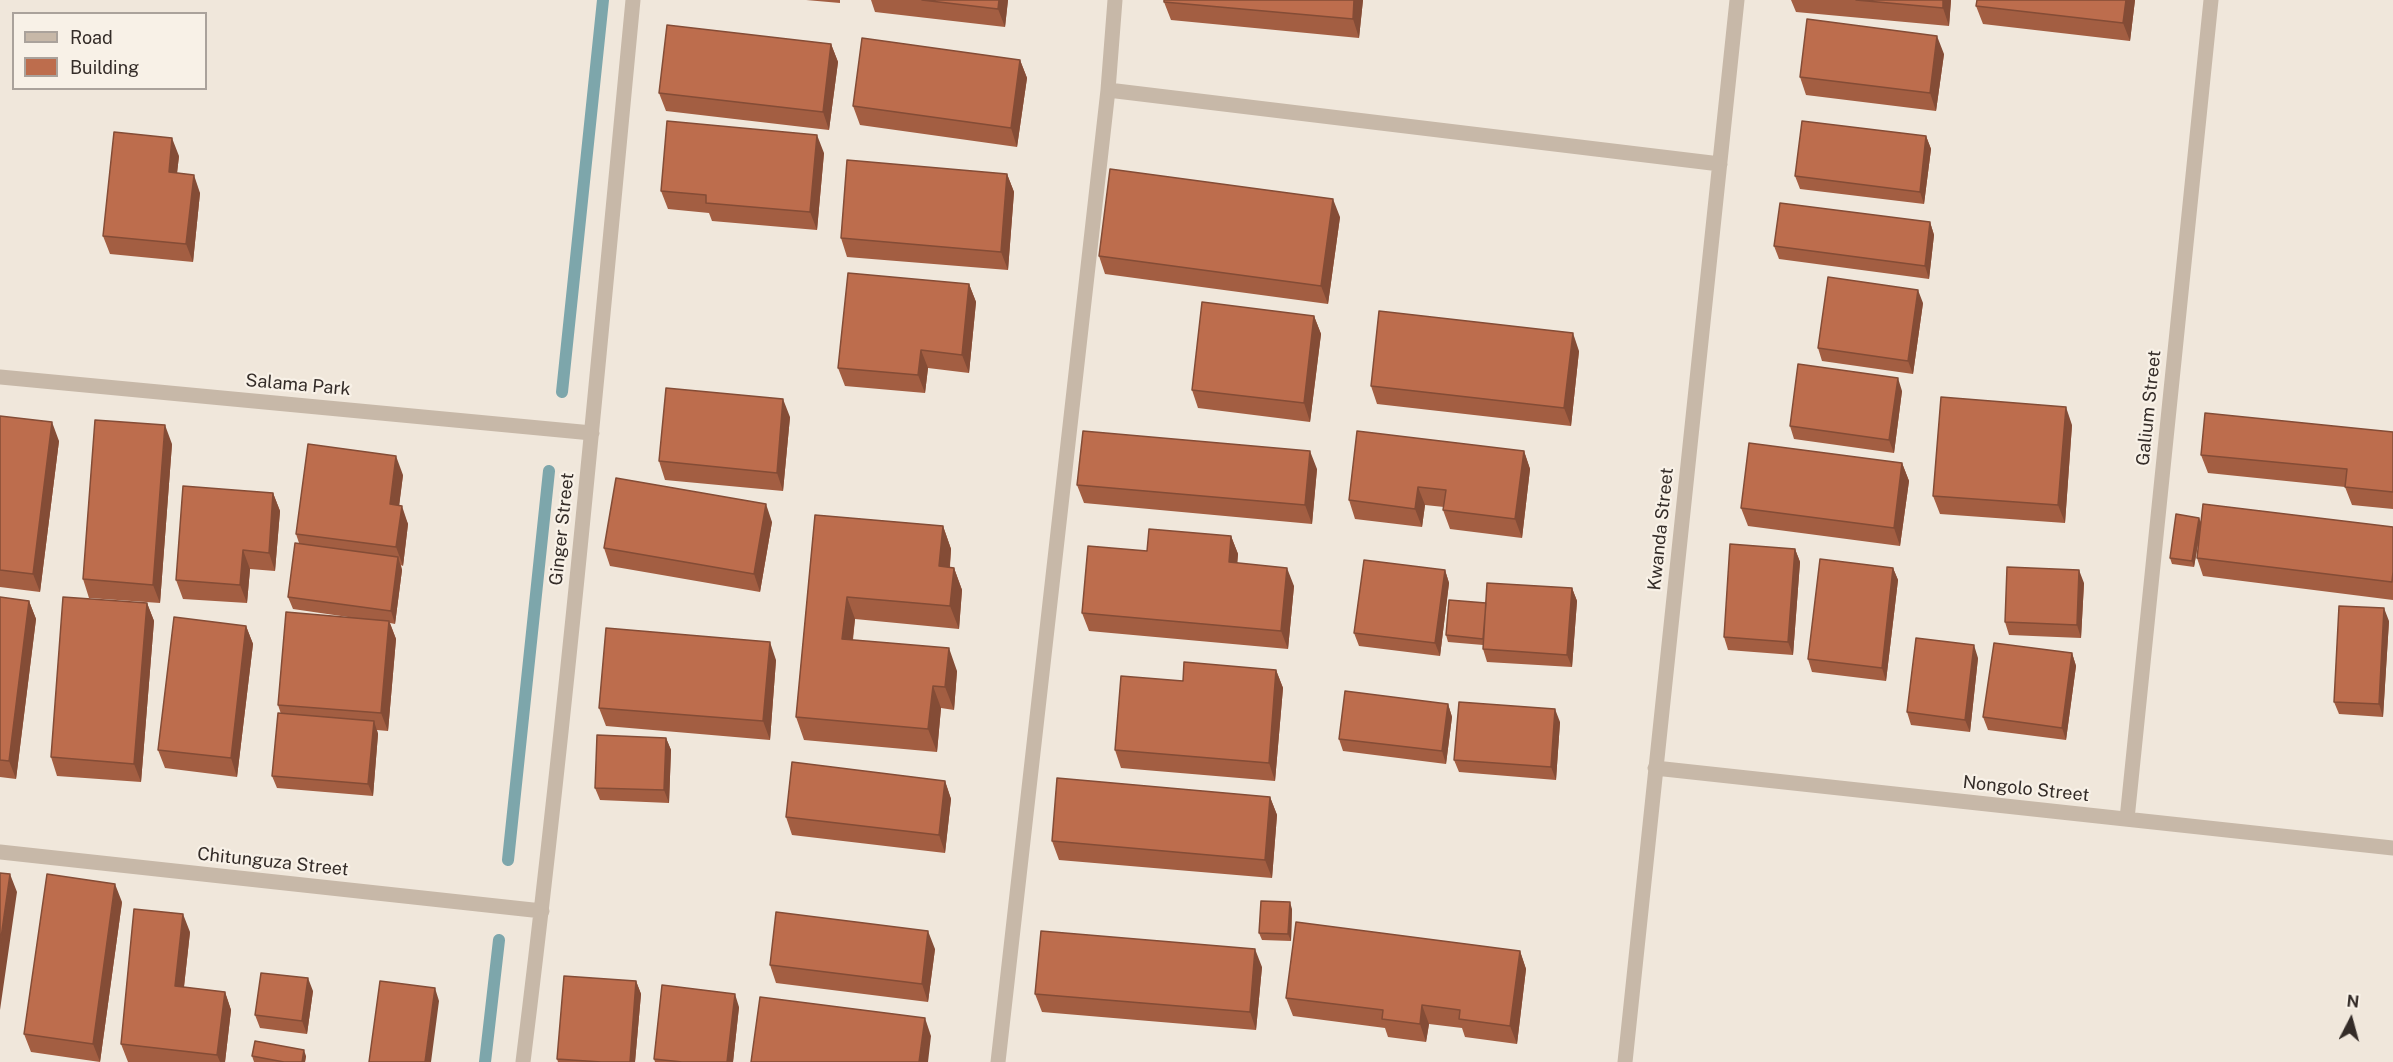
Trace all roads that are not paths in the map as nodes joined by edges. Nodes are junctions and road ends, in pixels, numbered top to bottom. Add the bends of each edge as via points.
1 (633, 0) edge
2 (1115, 0) edge
3 (1737, 0) edge
4 (2211, 0) edge
5 (1108, 90) junction
6 (1720, 164) junction
7 (0, 377) edge
8 (592, 433) junction
9 (1655, 768) junction
10 (2127, 819) junction
11 (2393, 848) edge
12 (0, 852) edge
13 (542, 910) junction
14 (523, 1062) edge
15 (999, 1062) edge
16 (1625, 1062) edge

1 - 8 street, Ginger Street
2 - 5 street
3 - 6 street, Kwanda Street
4 - 10 street, Galium Street
5 - 6 street
5 - 15 street
6 - 9 street, Kwanda Street
7 - 8 street, Salama Park
8 - 13 street, Ginger Street
9 - 10 street, Nongolo Street
9 - 16 street, Kwanda Street
10 - 11 street, Nongolo Street
12 - 13 street, Chitunguza Street
13 - 14 street, Ginger Street

